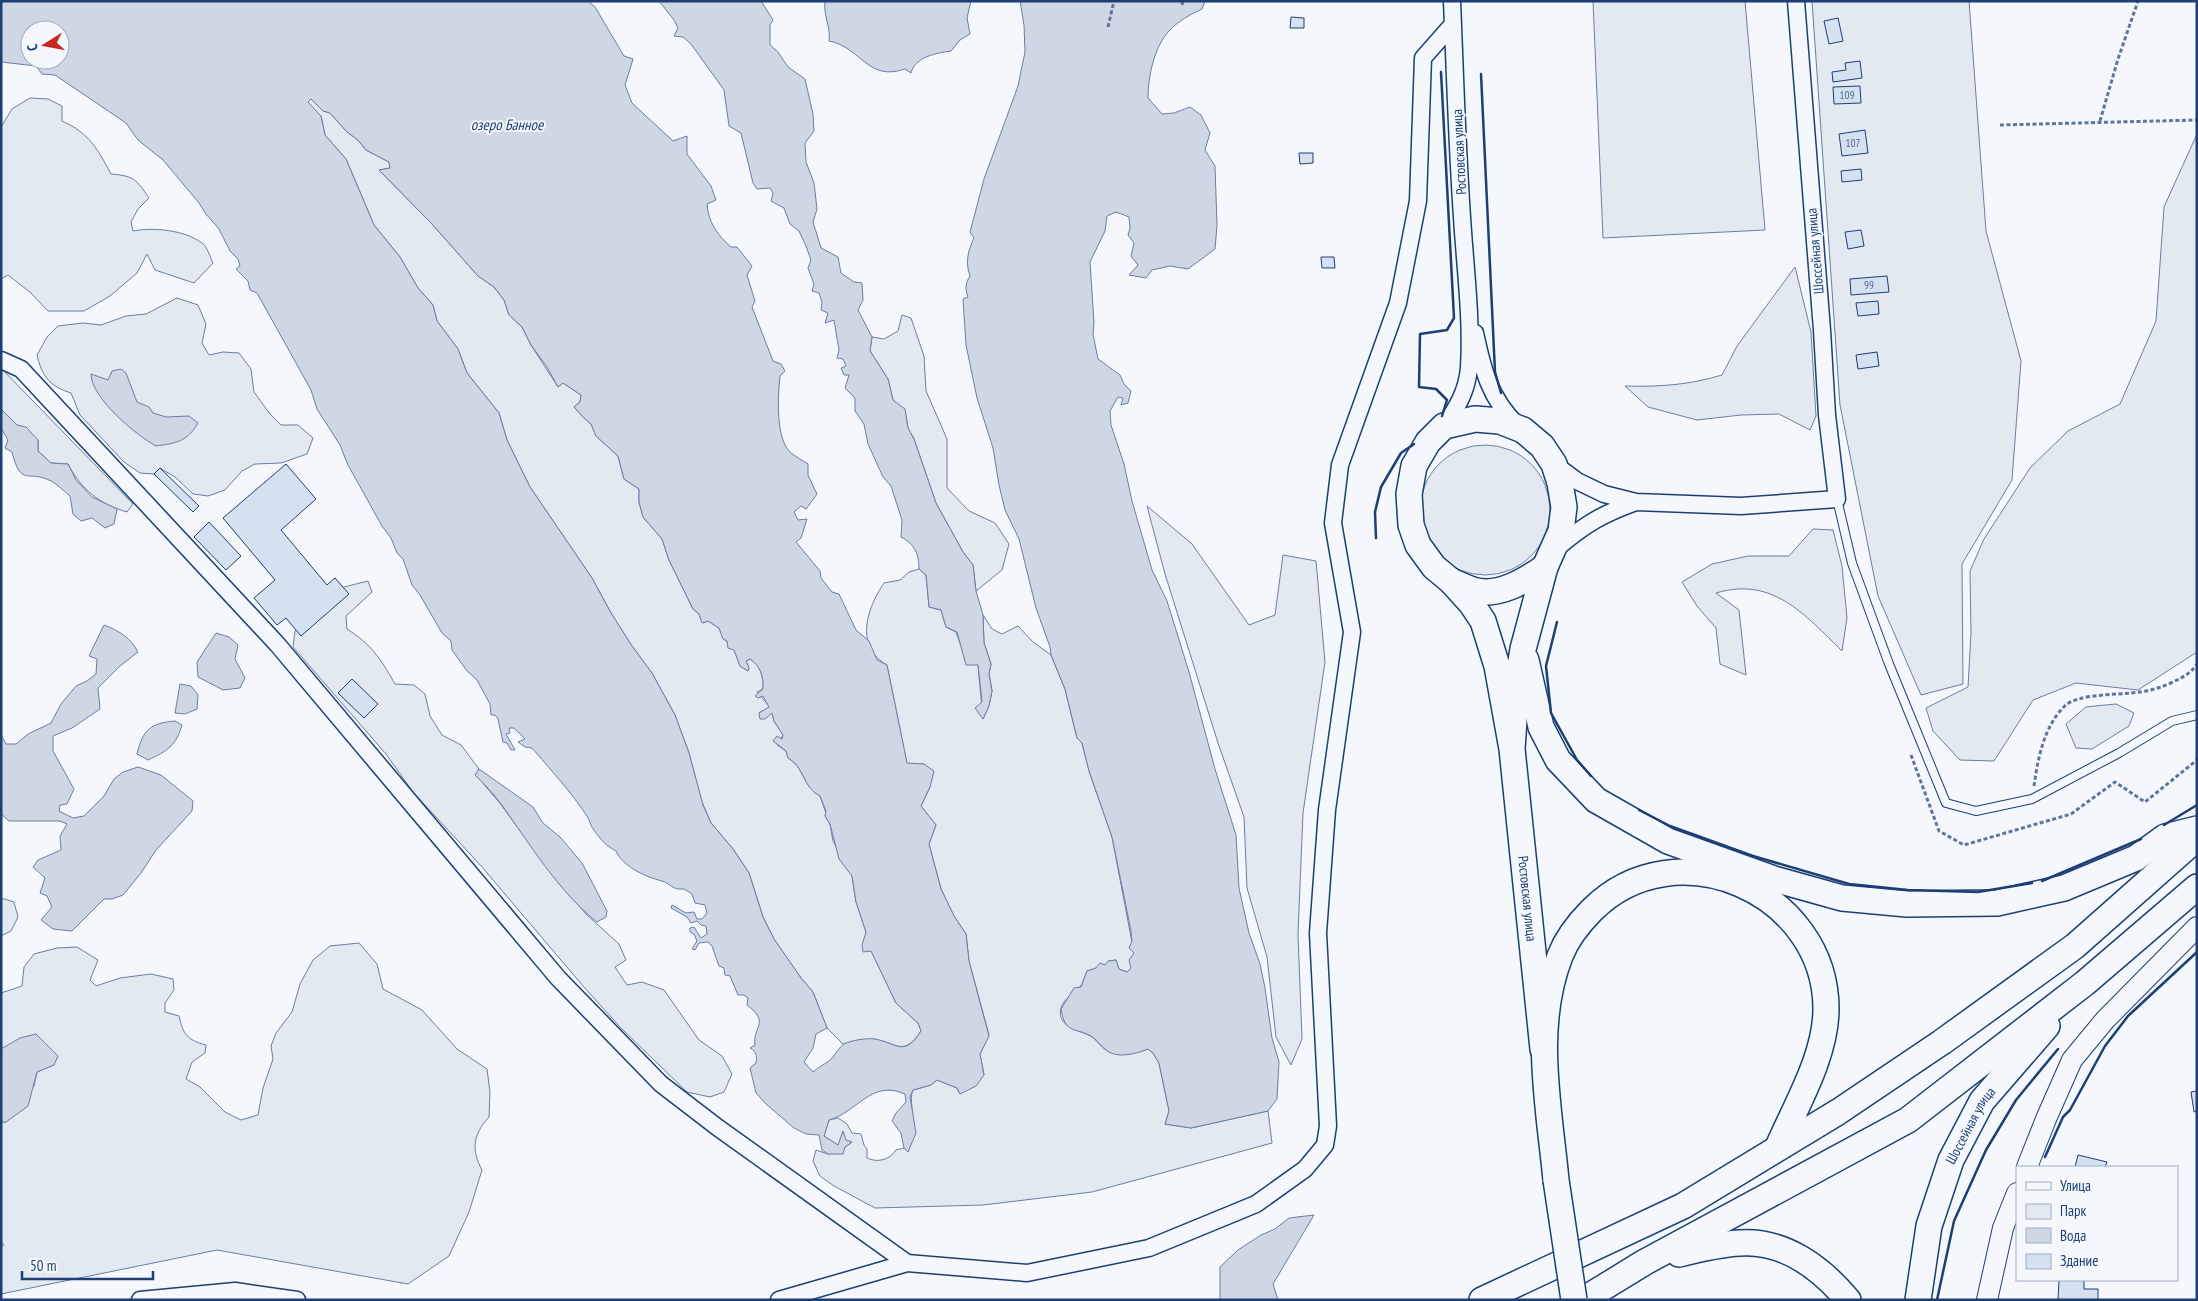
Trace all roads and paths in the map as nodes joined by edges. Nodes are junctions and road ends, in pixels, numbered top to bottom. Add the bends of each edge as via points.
1 (1114, 1) edge
2 (1452, 1) edge
3 (1796, 1) edge
4 (2138, 1) edge
5 (1453, 24) junction
6 (1108, 27) dead end
7 (2197, 120) edge
8 (2100, 121) junction
9 (2000, 124) dead end
10 (1468, 302) junction
11 (1, 360) edge
12 (1444, 426) junction
13 (1523, 430) junction
14 (1554, 464) junction
15 (1838, 499) junction
16 (1636, 502) junction
17 (1549, 559) junction
18 (1451, 581) junction
19 (1524, 649) junction
20 (2197, 664) edge
21 (2197, 715) edge
22 (1908, 747) dead end
23 (1512, 749) junction
24 (2197, 760) edge
25 (2032, 799) junction
26 (2197, 829) edge
27 (2197, 838) edge
28 (2197, 887) edge
29 (2197, 926) edge
30 (2085, 983) junction
31 (1543, 1049) junction
32 (1778, 1147) junction
33 (2027, 1166) edge
34 (2016, 1196) edge
35 (1645, 1262) junction
36 (907, 1263) junction
37 (140, 1300) edge
38 (297, 1300) edge
39 (779, 1300) edge
40 (1482, 1300) edge
41 (1574, 1300) edge
42 (1583, 1300) edge
43 (1848, 1300) edge
44 (1918, 1300) edge
45 (1988, 1300) edge

1 - 6 path
2 - 5 street, Ростовская улица
3 - 15 street, Шоссейная улица via 1827,415
4 - 8 path
5 - 10 street, Ростовская улица
5 - 36 street via 1422,58 1418,201 1402,285 1340,464 1333,523 1352,632 1327,810 1318,933 1328,1126 1324,1145 1305,1169 1256,1204 1149,1248 1027,1273
7 - 8 path
8 - 9 path
10 - 12 street via 1468,368 1464,393
10 - 13 street via 1484,374 1503,411
11 - 36 street via 21,369 277,644 558,978 661,1084
12 - 13 main road via 1475,419 1500,421
12 - 18 main road via 1428,442 1414,466 1409,494 1411,525 1418,545 1434,567
13 - 14 main road via 1542,446
14 - 16 street via 1595,490
14 - 17 main road via 1564,507 1562,531
15 - 16 street via 1741,506
15 - 25 lane via 1852,563 1946,803 1976,811
16 - 17 street via 1607,512 1581,528
17 - 18 main road via 1529,578 1493,591 1475,591
17 - 19 main road
18 - 23 main road via 1471,603 1491,641
19 - 23 main road via 1516,691
19 - 26 main road via 1540,727 1558,760 1596,800 1668,841 1774,879 1842,898 1907,904 1997,903 2064,888 2136,858 2165,837
20 - 25 path via 2191,673 2155,690 2090,696 2066,704 2049,727 2037,763
21 - 25 lane via 2172,722
22 - 24 path via 1939,831 1964,845 2071,814 2115,782 2145,802
23 - 31 main road, Ростовская улица
27 - 32 main road via 2075,946 1854,1101
28 - 30 main road
29 - 33 street via 2105,1020 2072,1060
30 - 35 main road via 1908,1120
30 - 44 main road, Шоссейная улица via 1982,1101 1951,1160 1932,1217
31 - 32 main road via 1549,991 1560,954 1577,925 1603,899 1634,881 1664,873 1696,871 1732,880 1763,895 1793,922 1819,964 1824,985 1826,1009 1818,1057
31 - 41 main road, bridge via 1556,1180
32 - 40 main road via 1683,1206
34 - 45 street via 2003,1228
35 - 42 main road
35 - 43 main road via 1717,1245 1760,1244 1788,1252 1812,1265
36 - 39 street
37 - 38 street via 235,1291

